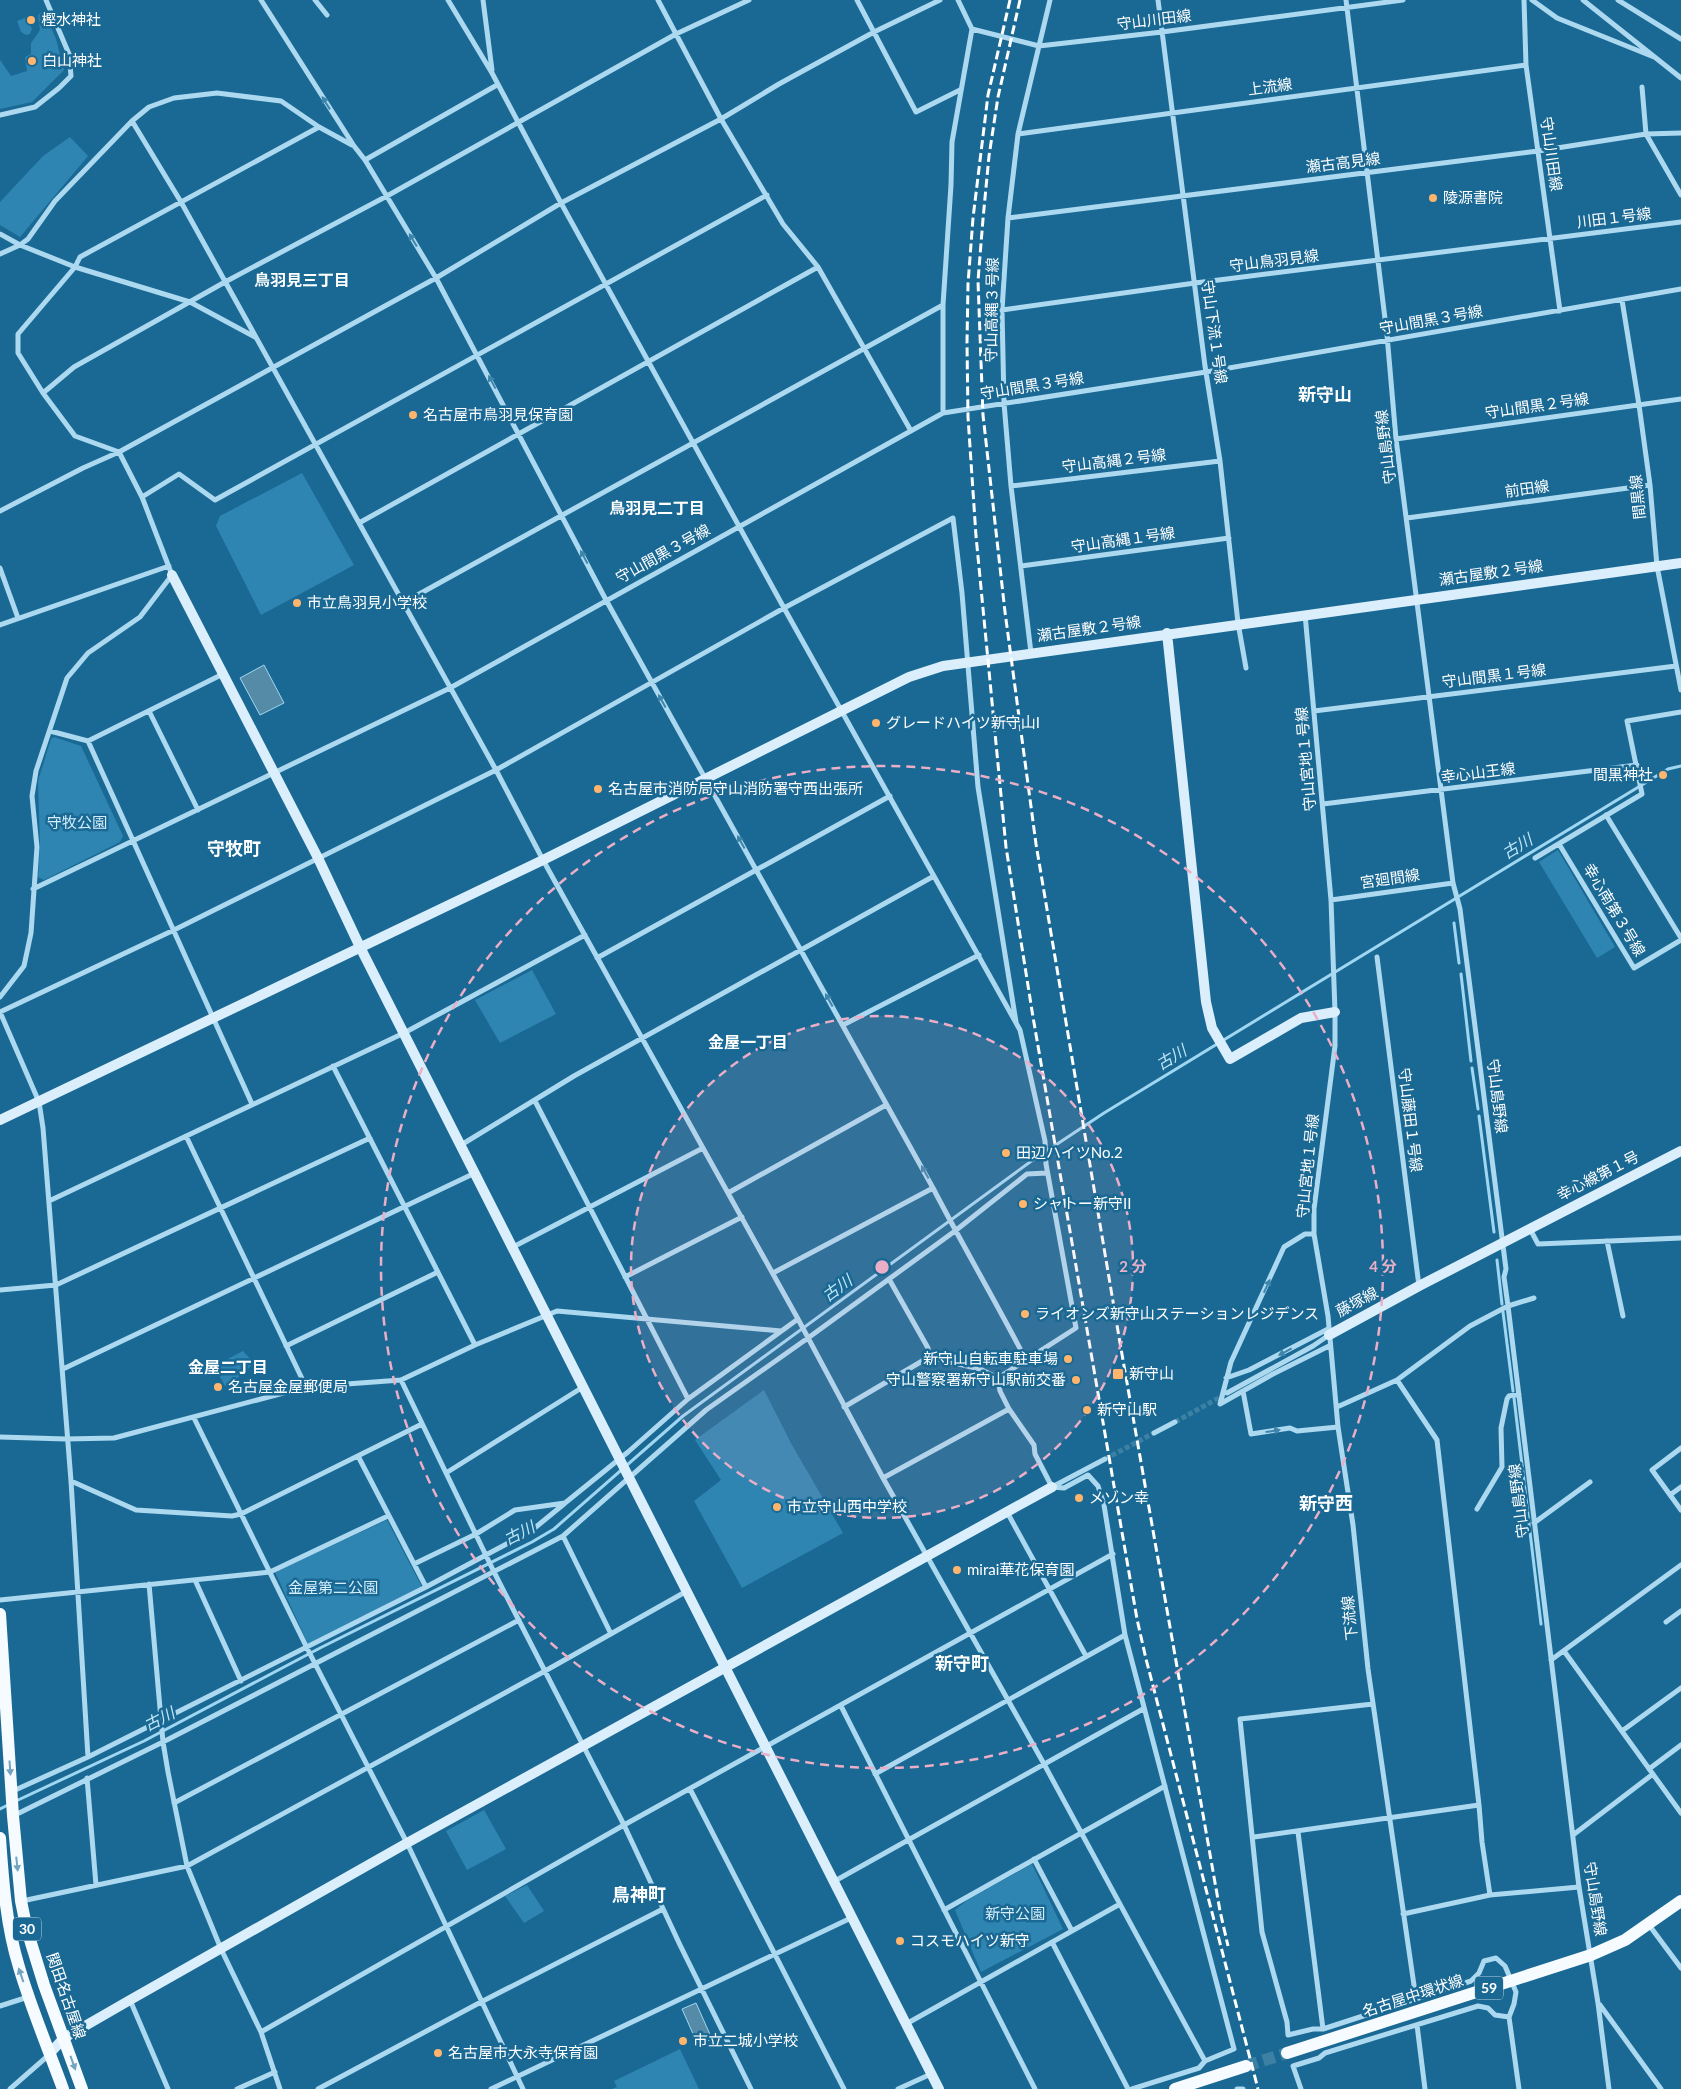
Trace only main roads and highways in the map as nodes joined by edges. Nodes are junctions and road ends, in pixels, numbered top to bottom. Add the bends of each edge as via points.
1 (0, 1614) edge
2 (0, 1838) edge
3 (1681, 1901) edge
4 (1287, 2053) tunnel mouth
5 (1246, 2066) tunnel mouth
6 (64, 2089) edge
7 (82, 2089) edge
8 (1175, 2089) edge

1 -> 7 main road, 関田名古屋線 / 30 via 21,1901 30,1939
6 -> 2 main road, 30 via 29,1997 11,1934
3 - 4 main road, 名古屋中環状線 / 59 via 1625,1940 1591,1955
5 - 8 main road

